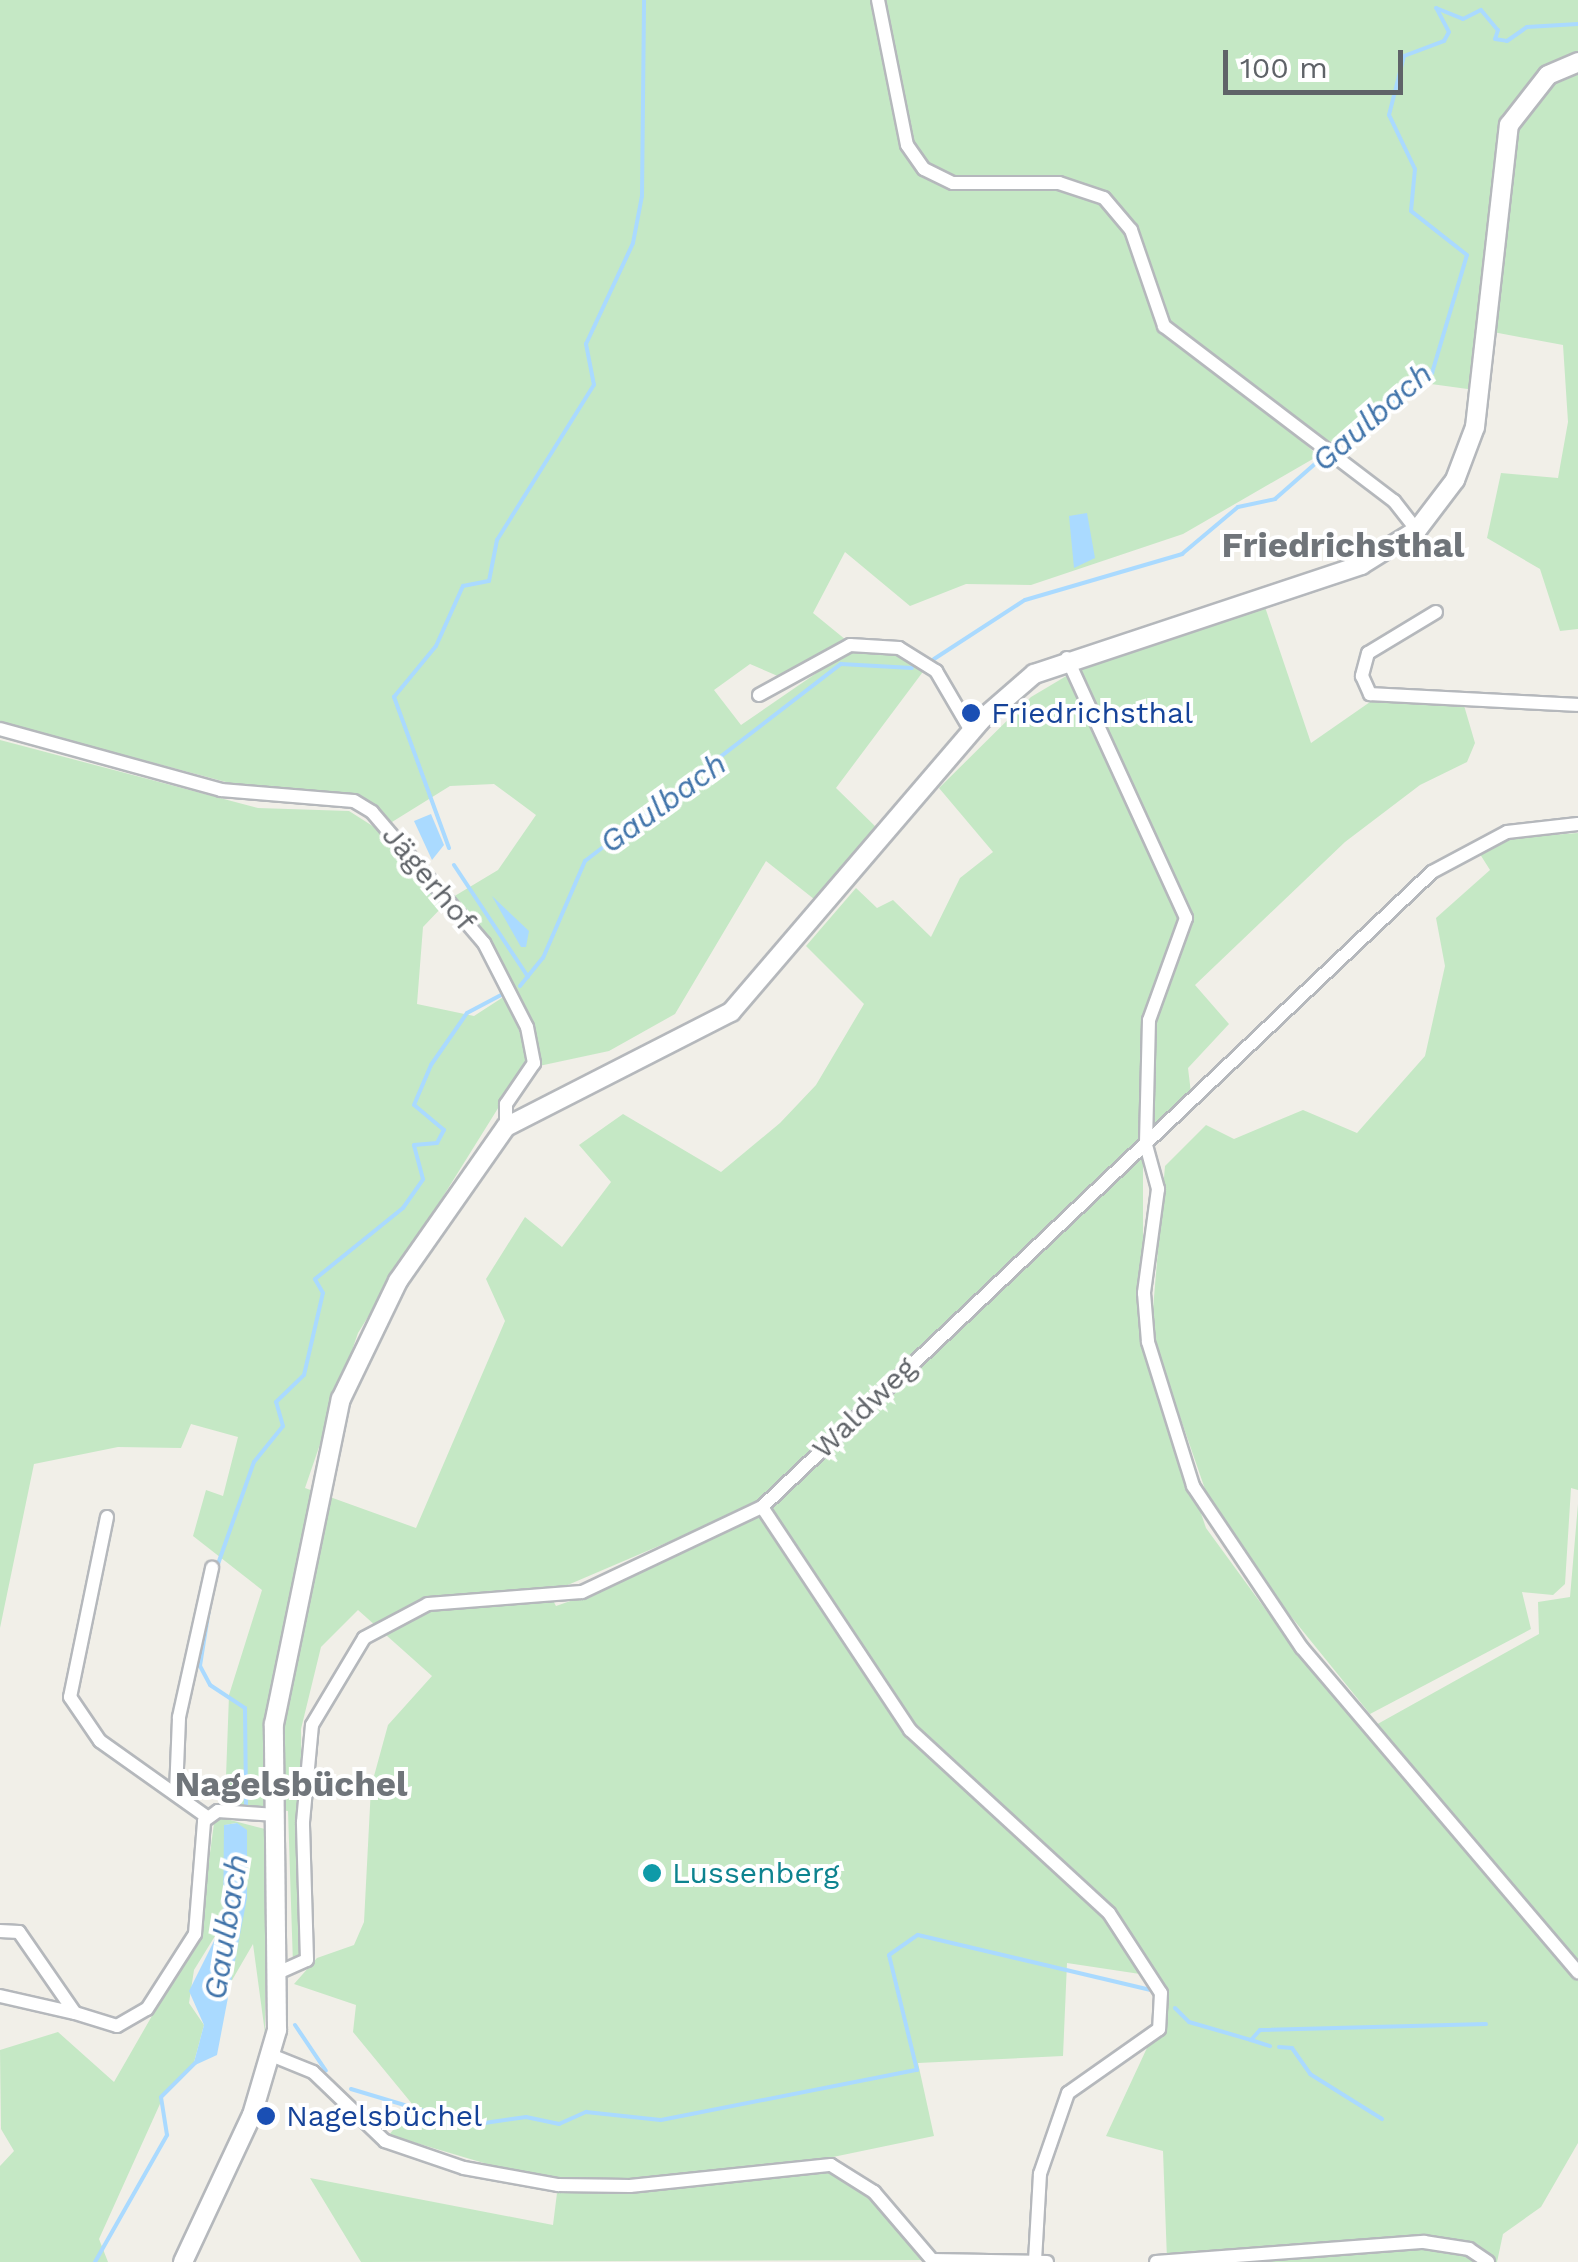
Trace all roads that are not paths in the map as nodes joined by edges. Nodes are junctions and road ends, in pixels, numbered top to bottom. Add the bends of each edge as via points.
1 (878, 0) edge
2 (1578, 62) edge
3 (1417, 530) junction
4 (1436, 612) dead end
5 (1066, 656) junction
6 (759, 695) dead end
7 (1578, 705) edge
8 (0, 730) edge
9 (971, 731) junction
10 (1578, 824) edge
11 (506, 1127) junction
12 (1146, 1145) junction
13 (762, 1506) junction
14 (107, 1517) dead end
15 (212, 1568) dead end
16 (176, 1792) junction
17 (276, 1815) junction
18 (208, 1816) junction
19 (0, 1931) edge
20 (282, 1972) junction
21 (1578, 1972) edge
22 (0, 1996) edge
23 (75, 2013) junction
24 (271, 2055) junction
25 (1039, 2261) edge
26 (183, 2262) edge
27 (1156, 2262) edge
28 (1488, 2262) edge

1 - 3 street via 907,145 924,169 953,183 1058,183 1104,198 1131,230 1164,326 1394,501
2 - 3 main road via 1548,75 1509,126 1475,426 1456,480
3 - 5 main road via 1361,565
4 - 7 street via 1368,653 1362,676 1370,694
5 - 9 main road
5 - 12 street via 1186,918 1149,1020
6 - 9 street via 850,644 898,648 936,671
8 - 11 street, Jägerhof via 221,790 354,802 372,812 484,943 527,1027 534,1063 506,1104
9 - 11 main road via 732,1012
10 - 12 street, Waldweg via 1507,832 1432,872
11 - 17 main road via 433,1226 352,1366 276,1706
12 - 13 street, Waldweg
12 - 21 street via 1158,1189 1148,1342 1218,1535 1356,1713
13 - 20 street, Waldweg via 582,1592 428,1604 364,1638 312,1725 303,1822 307,1960
13 - 25 street via 910,1730 1110,1913 1166,2008 1160,2029 1068,2094 1040,2174
14 - 16 street via 70,1697 100,1741
15 - 16 street via 179,1717
16 - 18 street
17 - 18 street
17 - 20 main road
18 - 23 street via 195,1934 174,1973 148,2009 117,2026
19 - 23 street via 19,1932
20 - 24 main road
22 - 23 street
24 - 25 street via 313,2072 385,2141 464,2168 558,2185 702,2180 831,2165 874,2192 932,2260
24 - 26 main road
27 - 28 street via 1424,2242 1470,2249

